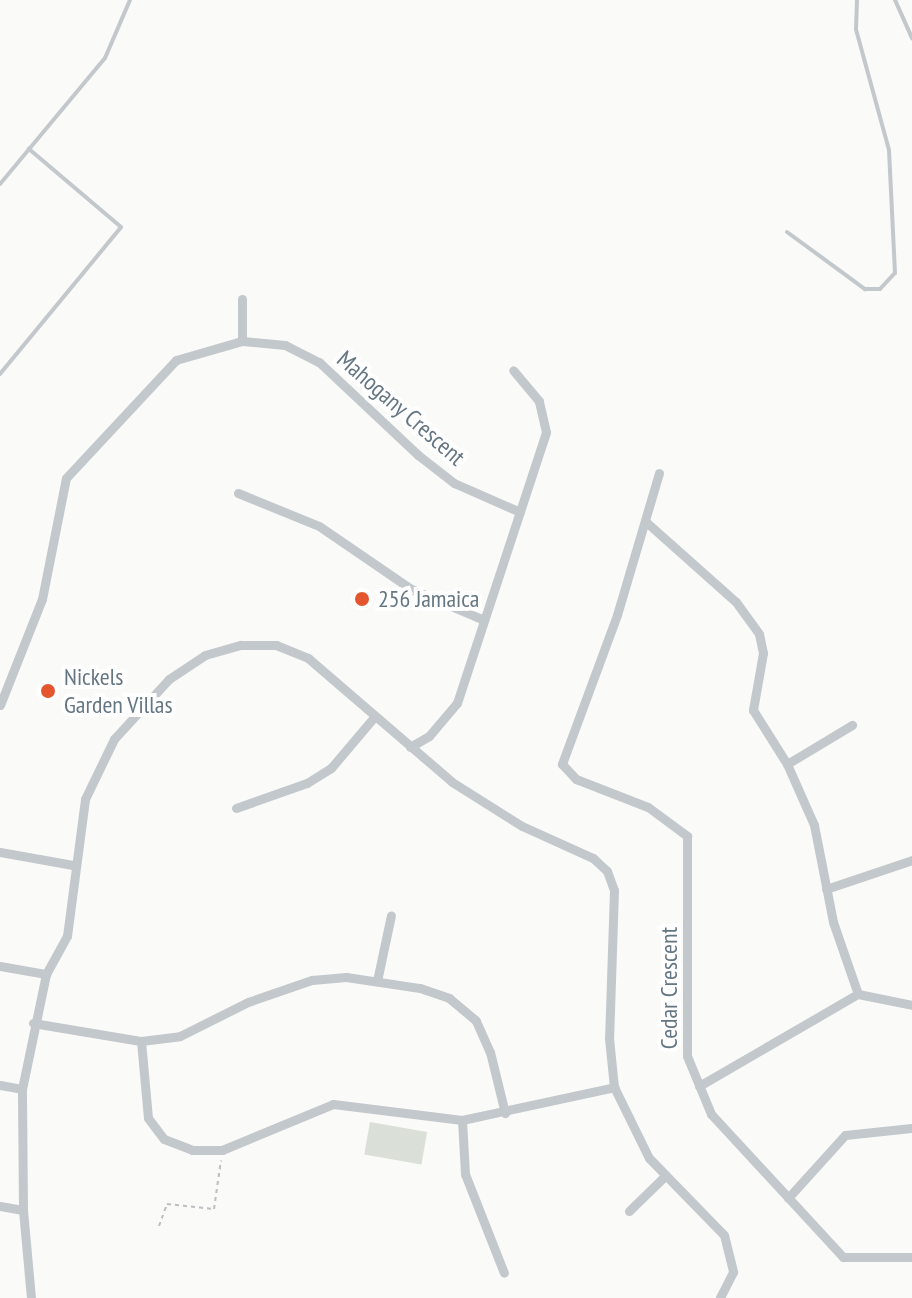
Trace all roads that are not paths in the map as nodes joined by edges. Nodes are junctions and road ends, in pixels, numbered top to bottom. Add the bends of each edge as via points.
1 (130, 0) edge
2 (857, 0) edge
3 (895, 0) edge
4 (912, 38) edge
5 (29, 149) junction
6 (0, 184) edge
7 (787, 232) dead end
8 (242, 299) dead end
9 (242, 341) junction
10 (513, 370) dead end
11 (0, 374) edge
12 (659, 473) dead end
13 (238, 493) dead end
14 (520, 512) junction
15 (645, 521) junction
16 (484, 620) junction
17 (0, 705) edge
18 (375, 716) junction
19 (852, 725) dead end
20 (410, 747) junction
21 (787, 764) junction
22 (236, 808) dead end
23 (0, 852) edge
24 (912, 860) edge
25 (73, 865) junction
26 (826, 889) junction
27 (391, 915) dead end
28 (0, 966) edge
29 (46, 974) junction
30 (377, 981) junction
31 (858, 994) junction
32 (912, 1005) edge
33 (33, 1023) junction
34 (141, 1041) junction
35 (0, 1085) edge
36 (699, 1086) junction
37 (614, 1087) junction
38 (22, 1089) junction
39 (505, 1113) junction
40 (462, 1120) junction
41 (912, 1128) edge
42 (664, 1177) junction
43 (788, 1198) junction
44 (0, 1206) edge
45 (23, 1210) junction
46 (629, 1211) dead end
47 (912, 1257) edge
48 (504, 1273) dead end
49 (31, 1298) edge
50 (720, 1298) edge

1 - 5 lane via 105,58
2 - 7 lane via 856,29 889,150 895,273 880,289 865,289
3 - 4 lane
5 - 6 lane
5 - 11 lane via 121,227
8 - 9 street
9 - 14 street, Mahogany Crescent via 285,345 319,362 430,464 486,501
9 - 17 street, Mahogany Crescent via 176,360 66,478 42,599
10 - 14 street via 539,401 546,432
12 - 15 street
13 - 16 street via 319,526 411,589
14 - 16 street
15 - 21 street via 736,602 759,634 763,653 753,710
15 - 36 street, Cedar Crescent via 562,764 576,779 648,807 687,836 687,1056
16 - 20 street via 457,703 429,736
18 - 20 street
18 - 22 street via 331,768 307,783
18 - 25 street via 308,658 276,645 241,645 205,655 143,704 114,739 85,799
19 - 21 street
20 - 37 street via 490,806 593,858 607,871 614,890 609,1038
21 - 26 street via 814,825
23 - 25 street
24 - 26 street
25 - 29 street via 67,936
26 - 31 street
27 - 30 street
28 - 29 street
29 - 33 street
30 - 34 street via 312,980 248,1002 180,1036
30 - 39 street via 449,998 476,1021 490,1052
31 - 32 street
31 - 36 street
33 - 34 street
33 - 38 street
34 - 40 street via 148,1118 164,1139 192,1150 222,1150 333,1104
35 - 38 street
36 - 43 street, Cedar Crescent via 731,1141
37 - 39 street
37 - 42 street via 636,1138
38 - 45 street
39 - 40 street
40 - 48 street via 465,1174
41 - 43 street via 845,1135
42 - 46 street
42 - 50 street via 724,1235 733,1272
43 - 47 street, Cedar Crescent via 843,1257
44 - 45 street
45 - 49 street

